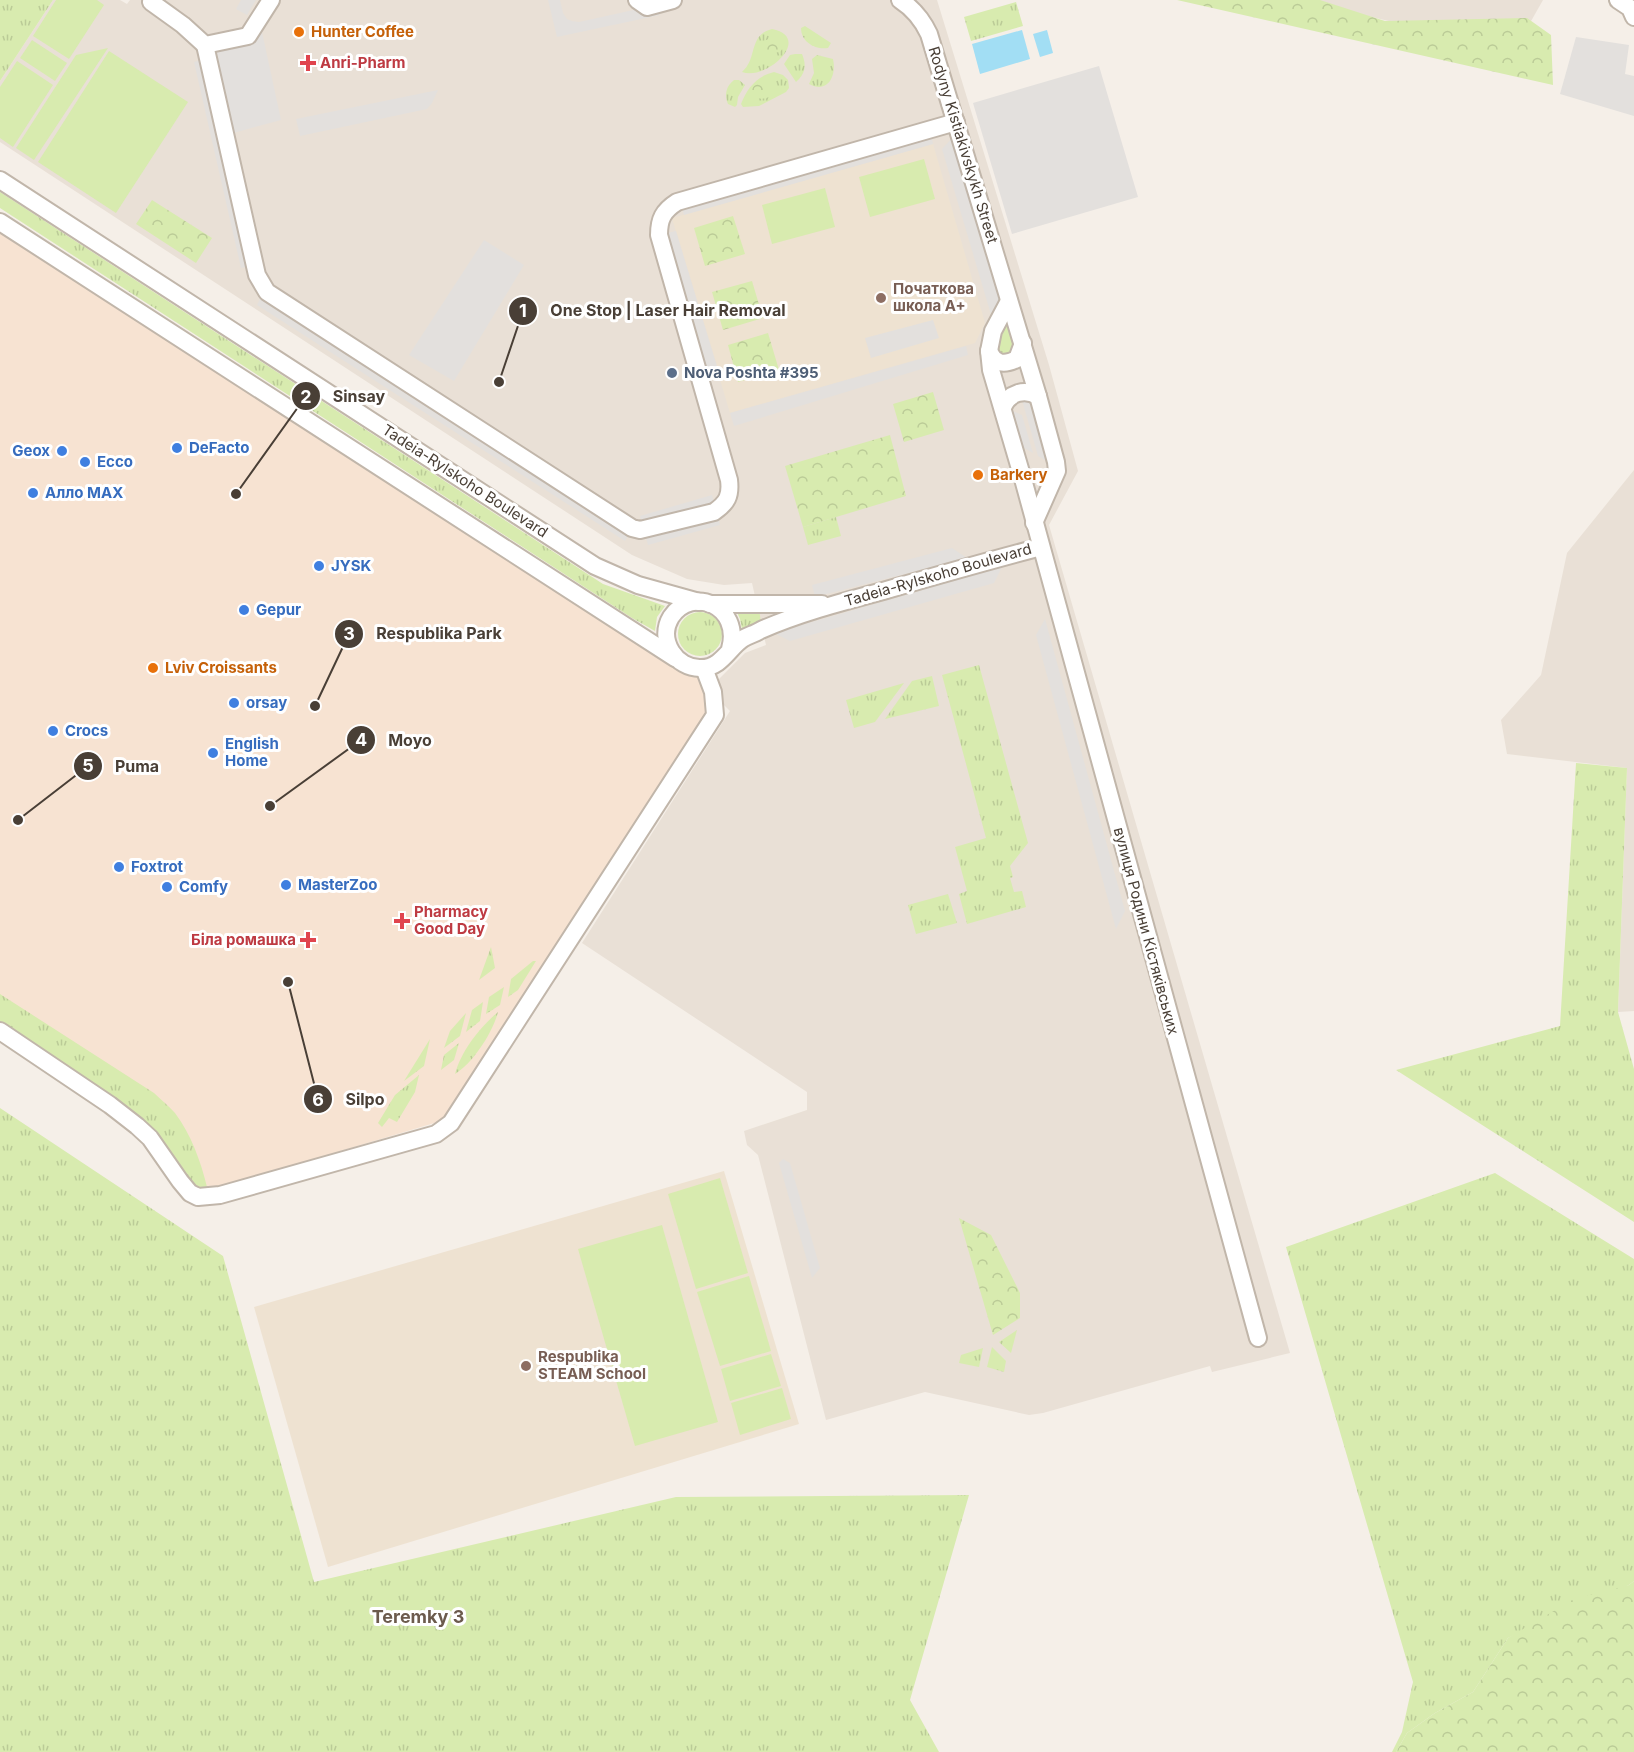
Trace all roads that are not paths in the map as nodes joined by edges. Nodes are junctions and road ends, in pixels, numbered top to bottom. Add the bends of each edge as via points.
1 (271, 0) edge
2 (673, 0) edge
3 (900, 0) edge
4 (919, 0) edge
5 (1618, 0) edge
6 (151, 2) dead end
7 (642, 4) edge
8 (1634, 17) edge
9 (929, 34) junction
10 (205, 45) junction
11 (956, 122) junction
12 (0, 180) edge
13 (0, 222) edge
14 (1010, 301) junction
15 (1023, 343) junction
16 (989, 351) junction
17 (1038, 396) junction
18 (1003, 407) junction
19 (1056, 474) junction
20 (1023, 479) junction
21 (1034, 523) junction
22 (1041, 546) junction
23 (705, 603) junction
24 (834, 604) junction
25 (730, 650) junction
26 (675, 658) junction
27 (704, 668) junction
28 (0, 1031) edge
29 (1258, 1338) dead end

1 - 10 street via 249,36
2 - 7 street
3 - 9 street, Rodyny Kistiakivskykh Street via 921,18
4 - 9 street
5 - 8 street via 1630,8
6 - 10 street
9 - 11 street, Rodyny Kistiakivskykh Street
10 - 11 street via 257,275 272,296 636,530 714,512 731,493 659,235 659,221 667,208 677,201
11 - 14 street, Rodyny Kistiakivskykh Street
12 - 23 street, Tadeia-Rylskoho Boulevard via 595,566 638,585
13 - 26 street
14 - 15 street
14 - 16 street, вулиця Родини Кістяківських via 993,331
15 - 16 street via 1017,359 1009,363 1000,364
15 - 17 street
16 - 18 street, вулиця Родини Кістяківських
17 - 18 street via 1027,392 1013,395
17 - 19 street
18 - 20 street, вулиця Родини Кістяківських
19 - 20 street via 1044,485 1032,485
19 - 21 street
20 - 21 street, вулиця Родини Кістяківських
21 - 22 street, вулиця Родини Кістяківських
22 - 24 street, Tadeia-Rylskoho Boulevard
22 - 29 street, вулиця Родини Кістяківських
23 - 24 street, Tadeia-Rylskoho Boulevard
23 - 25 street via 728,617 733,639
23 - 26 street via 688,604 671,617 666,638
24 - 25 street, Tadeia-Rylskoho Boulevard via 768,627 744,638
25 - 27 street via 715,665
26 - 27 street via 693,668
27 - 28 street via 713,692 715,715 452,1123 436,1134 220,1195 198,1197 190,1193 137,1126

